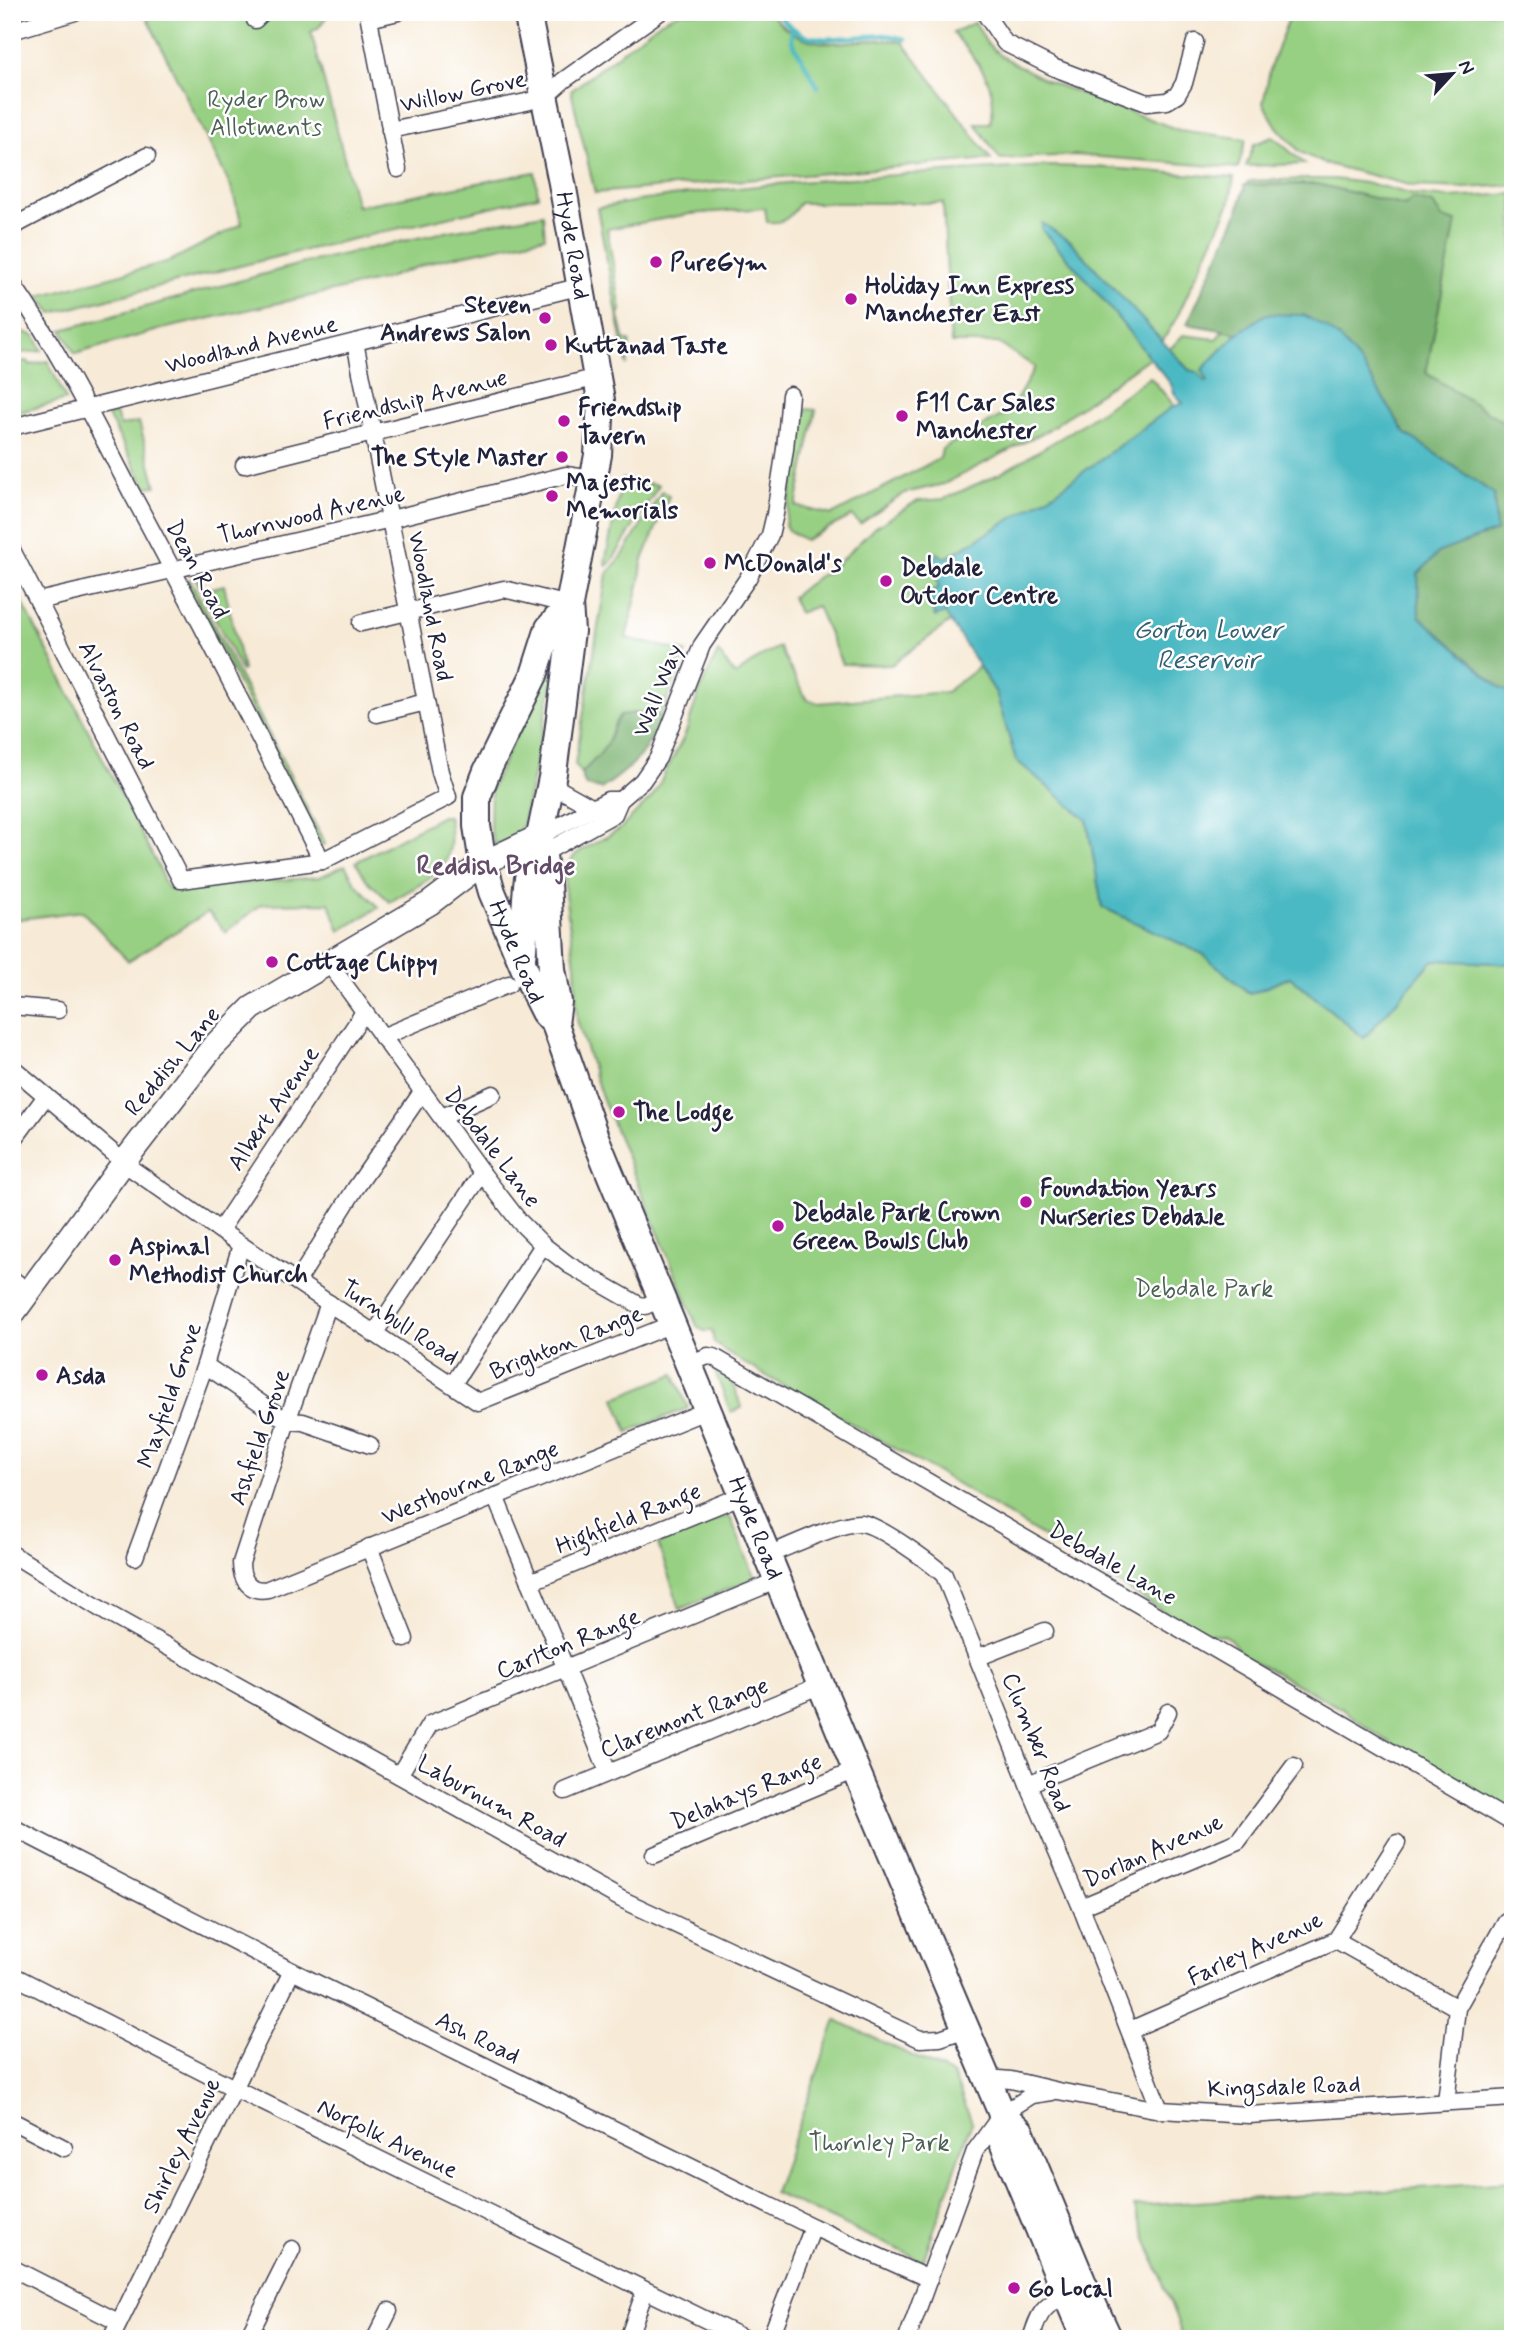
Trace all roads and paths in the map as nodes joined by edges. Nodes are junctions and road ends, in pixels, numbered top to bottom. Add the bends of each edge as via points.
1 (75, 12) edge
2 (398, 12) edge
3 (527, 12) edge
4 (660, 12) edge
5 (984, 12) edge
6 (12, 31) edge
7 (1195, 42) dead end
8 (545, 96) junction
9 (390, 130) junction
10 (147, 156) dead end
11 (398, 169) dead end
12 (12, 227) edge
13 (12, 284) edge
14 (582, 286) junction
15 (355, 342) junction
16 (598, 377) junction
17 (790, 395) dead end
18 (87, 408) junction
19 (12, 427) edge
20 (373, 433) junction
21 (244, 465) dead end
22 (593, 479) junction
23 (391, 519) junction
24 (12, 551) edge
25 (173, 569) junction
26 (38, 601) junction
27 (569, 605) junction
28 (409, 611) junction
29 (361, 623) dead end
30 (426, 702) junction
31 (377, 714) dead end
32 (556, 786) junction
33 (620, 800) junction
34 (593, 808) junction
35 (538, 850) junction
36 (322, 861) junction
37 (479, 865) junction
38 (521, 960) junction
39 (328, 962) junction
40 (509, 984) dead end
41 (12, 1006) edge
42 (58, 1010) dead end
43 (364, 1012) junction
44 (555, 1024) junction
45 (382, 1037) junction
46 (12, 1068) edge
47 (422, 1092) junction
48 (493, 1094) dead end
49 (46, 1096) junction
50 (442, 1117) junction
51 (12, 1142) edge
52 (124, 1162) junction
53 (482, 1173) junction
54 (220, 1230) junction
55 (241, 1245) junction
56 (544, 1245) junction
57 (297, 1282) junction
58 (21, 1286) edge
59 (662, 1299) junction
60 (330, 1303) junction
61 (12, 1315) edge
62 (672, 1324) junction
63 (374, 1334) junction
64 (689, 1364) junction
65 (205, 1365) junction
66 (453, 1384) junction
67 (478, 1402) joint
68 (708, 1410) junction
69 (287, 1421) junction
70 (370, 1445) dead end
71 (743, 1495) junction
72 (495, 1496) junction
73 (369, 1547) junction
74 (12, 1554) edge
75 (768, 1555) junction
76 (135, 1557) dead end
77 (778, 1580) junction
78 (530, 1582) junction
79 (249, 1586) joint
80 (1045, 1632) dead end
81 (405, 1639) dead end
82 (979, 1657) junction
83 (565, 1669) junction
84 (821, 1685) junction
85 (1168, 1712) dead end
86 (1294, 1766) dead end
87 (856, 1770) junction
88 (608, 1773) junction
89 (399, 1775) junction
90 (1028, 1784) junction
91 (565, 1791) dead end
92 (1513, 1823) edge
93 (12, 1827) edge
94 (1397, 1843) dead end
95 (654, 1855) dead end
96 (1081, 1907) junction
97 (1506, 1921) dead end
98 (1336, 1940) junction
99 (292, 1971) junction
100 (12, 1975) edge
101 (1457, 2008) junction
102 (967, 2029) junction
103 (1130, 2030) junction
104 (987, 2078) junction
105 (234, 2088) junction
106 (1058, 2091) junction
107 (1513, 2098) edge
108 (1446, 2102) junction
109 (1160, 2110) junction
110 (1002, 2114) junction
111 (12, 2121) edge
112 (64, 2148) dead end
113 (813, 2227) junction
114 (292, 2249) dead end
115 (12, 2268) edge
116 (929, 2279) junction
117 (645, 2291) junction
118 (1066, 2295) junction
119 (389, 2311) dead end
120 (118, 2322) junction
121 (111, 2339) edge
122 (247, 2339) edge
123 (375, 2339) edge
124 (628, 2339) edge
125 (745, 2339) edge
126 (769, 2339) edge
127 (907, 2339) edge
128 (1031, 2339) edge
129 (1085, 2339) edge
130 (1109, 2339) edge

1 - 6 street
2 - 9 street via 369,19
3 - 8 highway, Hyde Road
4 - 8 street
5 - 7 street via 1005,43 1055,68 1147,103 1167,102 1177,95
8 - 9 street, Willow Grove
8 - 14 highway, Hyde Road
9 - 11 street
10 - 12 street
13 - 18 street, Dean Road
14 - 15 street, Woodland Avenue
14 - 16 highway, Hyde Road
15 - 18 street, Woodland Avenue
15 - 20 street, Woodland Road
16 - 20 street, Friendship Avenue
16 - 22 highway, Hyde Road via 601,421
17 - 33 street, Wall Way via 770,536 748,578 702,645 658,758 642,781
18 - 19 street, Woodland Avenue
18 - 25 street, Dean Road
20 - 21 street, Friendship Avenue
20 - 23 street, Woodland Road
22 - 23 street, Thornwood Avenue via 566,475
22 - 27 highway, Hyde Road
23 - 25 street, Thornwood Avenue
23 - 28 street, Woodland Road
24 - 26 street, Alvaston Road
25 - 26 street, Thornwood Avenue
25 - 36 street, Dean Road
26 - 36 street, Alvaston Road via 181,880
27 - 28 street via 504,589
27 - 32 highway, Hyde Road via 572,631 559,711
27 - 37 highway, Hyde Road via 549,628 534,675 477,797
28 - 29 street
28 - 30 street, Woodland Road
30 - 31 street
30 - 36 street, Woodland Road via 448,797
32 - 34 street
32 - 35 highway, Hyde Road
33 - 34 street, Wall Way
33 - 35 street, Wall Way via 614,814
34 - 35 street, Wall Way
35 - 37 main road, Wall Way
35 - 38 highway
35 - 44 highway, Hyde Road via 547,883 558,1002
37 - 38 highway, Hyde Road
37 - 39 main road, Reddish Lane via 430,903
38 - 44 highway, Hyde Road via 544,1012
39 - 43 street, Debdale Lane
39 - 52 main road, Reddish Lane via 251,1008 212,1048
40 - 45 street
41 - 42 street
43 - 45 street, Debdale Lane
43 - 54 street, Albert Avenue
44 - 59 highway, Hyde Road via 595,1137
45 - 47 street, Debdale Lane
46 - 49 street, Turnbull Road
47 - 50 street, Debdale Lane
47 - 57 street
48 - 50 street
49 - 51 street
49 - 52 street, Turnbull Road
50 - 53 street, Debdale Lane
52 - 54 street, Turnbull Road
52 - 58 main road, Reddish Lane
53 - 56 street, Debdale Lane
53 - 63 street
54 - 55 street, Turnbull Road
55 - 57 street, Turnbull Road
55 - 65 street, Mayfield Grove
56 - 59 street, Debdale Lane via 569,1265 639,1305
56 - 66 street
57 - 60 street, Turnbull Road
58 - 61 main road, Reddish Lane
59 - 62 highway, Hyde Road
60 - 63 street, Turnbull Road
60 - 69 street, Ashfield Grove
62 - 64 highway, Hyde Road
62 - 67 street, Brighton Range
63 - 66 street, Turnbull Road
64 - 68 highway, Hyde Road
64 - 92 street, Debdale Lane via 714,1357
65 - 69 street
65 - 76 street, Mayfield Grove
66 - 67 street, Turnbull Road
68 - 71 highway, Hyde Road
68 - 72 street, Westbourne Range
69 - 70 street
69 - 79 street, Ashfield Grove via 241,1563 241,1575
71 - 75 highway, Hyde Road
71 - 78 street, Highfield Range
72 - 73 street, Westbourne Range
72 - 78 street
73 - 79 street, Westbourne Range via 268,1589
73 - 81 street
74 - 89 street, Laburnum Road
75 - 77 highway, Hyde Road
75 - 82 street, Clumber Road via 847,1525 862,1523 879,1530 944,1575
77 - 83 street, Carlton Range
77 - 84 highway, Hyde Road
78 - 83 street
80 - 82 street
82 - 90 street, Clumber Road
83 - 88 street
83 - 89 street, Carlton Range via 430,1724
84 - 87 highway, Hyde Road
84 - 88 street, Claremont Range
85 - 90 street via 1158,1731
86 - 96 street, Dorlan Avenue via 1238,1841
87 - 95 street, Delahays Range
87 - 102 highway, Hyde Road
88 - 91 street, Claremont Range
89 - 102 street, Laburnum Road via 621,1899 920,2039
90 - 96 street, Clumber Road
93 - 99 street, Ash Road
94 - 98 street, Farley Avenue
96 - 103 street, Clumber Road
97 - 101 street
98 - 101 street
98 - 103 street, Farley Avenue
99 - 105 street, Shirley Avenue
99 - 113 street, Ash Road
100 - 105 street, Norfolk Avenue
101 - 108 street
102 - 104 highway, Hyde Road
103 - 109 street, Clumber Road
104 - 106 street, Kingsdale Road
104 - 110 highway, Hyde Road
105 - 117 street, Norfolk Avenue
105 - 120 street, Shirley Avenue
106 - 109 street, Kingsdale Road
106 - 110 street, Kingsdale Road via 1032,2095
107 - 108 street, Kingsdale Road
108 - 109 street, Kingsdale Road via 1249,2115
110 - 116 street via 975,2151
110 - 118 highway via 1001,2138
110 - 130 highway via 1020,2131
111 - 112 street
113 - 116 street, Ash Road
113 - 126 street
114 - 122 street
115 - 120 street
116 - 127 street
117 - 124 street
117 - 125 street, Norfolk Avenue
118 - 128 street via 1041,2310
118 - 129 highway
119 - 123 street
120 - 121 street, Shirley Avenue

